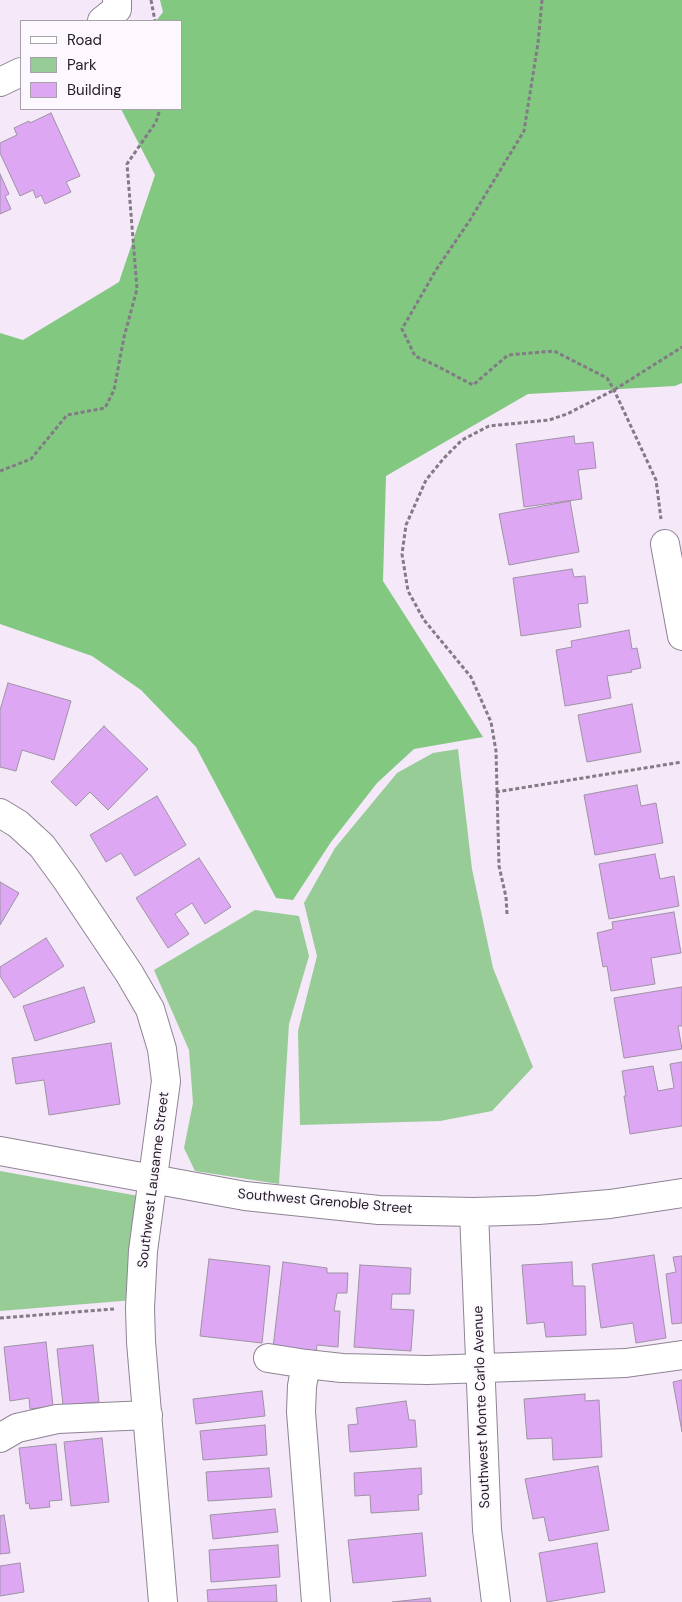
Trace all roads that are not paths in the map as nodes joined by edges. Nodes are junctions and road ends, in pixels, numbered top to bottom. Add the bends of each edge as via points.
1 (665, 544) road end
2 (682, 636) edge
3 (0, 813) edge
4 (0, 1151) edge
5 (153, 1179) junction
6 (682, 1193) edge
7 (474, 1212) junction
8 (682, 1355) edge
9 (268, 1358) dead end
10 (306, 1364) junction
11 (480, 1369) junction
12 (148, 1415) junction
13 (0, 1438) edge
14 (163, 1602) edge
15 (316, 1602) edge
16 (496, 1602) edge

1 - 2 street
3 - 5 street, Southwest Lausanne Street via 42,846 150,1009 162,1049 166,1081
4 - 5 street, Southwest Grenoble Street
5 - 7 street, Southwest Grenoble Street via 304,1203 379,1210
5 - 12 street, Southwest Lausanne Street via 143,1251 140,1308
6 - 7 street, Southwest Grenoble Street via 601,1205
7 - 11 street, Southwest Monte Carlo Avenue
8 - 11 street via 626,1363
9 - 10 street
10 - 11 street
10 - 15 street via 301,1412
11 - 16 street, Southwest Monte Carlo Avenue via 488,1530
12 - 13 street via 57,1419 17,1428
12 - 14 street, Southwest Lausanne Street

